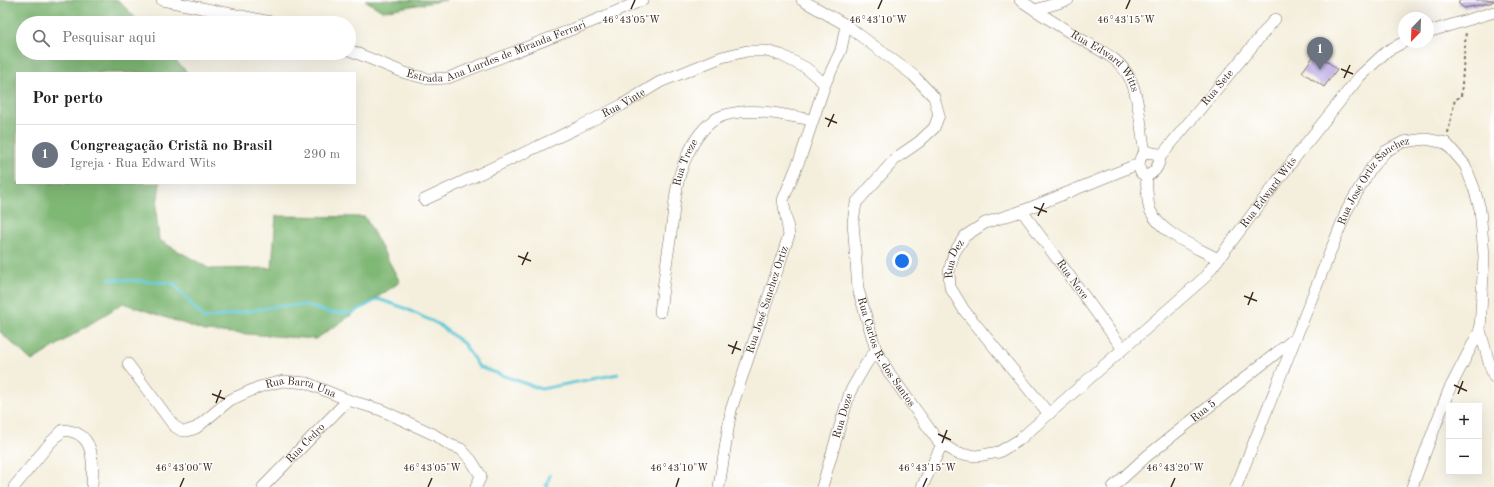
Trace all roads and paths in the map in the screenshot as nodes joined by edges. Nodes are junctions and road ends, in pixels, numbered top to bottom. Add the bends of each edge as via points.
1 (162, 0) edge
2 (643, 0) edge
3 (802, 0) edge
4 (1020, 0) edge
5 (1068, 0) edge
6 (1035, 10) junction
7 (1494, 12) edge
8 (241, 16) edge
9 (1275, 19) dead end
10 (1466, 20) junction
11 (846, 25) junction
12 (1434, 30) edge
13 (1398, 45) edge
14 (356, 53) edge
15 (825, 84) junction
16 (812, 120) junction
17 (1446, 143) junction
18 (1145, 153) junction
19 (1160, 157) junction
20 (1138, 164) junction
21 (1146, 176) junction
22 (424, 200) dead end
23 (1022, 210) junction
24 (1218, 259) junction
25 (660, 312) dead end
26 (1480, 330) junction
27 (1295, 338) junction
28 (1123, 349) junction
29 (876, 350) junction
30 (128, 364) dead end
31 (1494, 377) edge
32 (348, 400) junction
33 (1049, 414) junction
34 (942, 444) junction
35 (14, 487) edge
36 (92, 487) edge
37 (263, 487) edge
38 (476, 487) edge
39 (719, 487) edge
40 (822, 487) edge
41 (922, 487) edge
42 (1113, 487) edge
43 (1236, 487) edge
44 (1412, 487) edge

1 - 8 street
2 - 14 street, Estrada Ana Lurdes de Miranda Ferrari via 448,78 428,79 405,73
3 - 11 street, Rua Carlos R. dos Santos
4 - 6 street, Rua Edward Witts
5 - 6 street
6 - 18 street, Rua Edward Witts via 1104,51 1122,66 1132,82 1136,97
7 - 10 street
9 - 19 street, Rua Sete
10 - 12 street
10 - 17 path via 1461,97 1455,99
11 - 15 street, Rua José Sanchez Ortiz via 841,50
11 - 29 street, Rua Carlos R. dos Santos via 913,75 934,97 939,115 934,128 896,158 856,203 852,222 858,289
13 - 24 street, Rua Edward Wits via 1387,51 1360,76
15 - 16 street, Rua José Sanchez Ortiz
15 - 22 street, Rua Vinte via 806,68 781,55 766,51 747,51 722,57 660,82 577,128
16 - 25 street, Rua Treze via 765,111 735,113 721,116 708,124 700,134 688,153 678,182
16 - 39 street, Rua José Sanchez Ortiz via 783,200 789,235 731,410
17 - 26 street via 1465,165 1480,209 1484,256
17 - 27 street, Rua José Ortiz Sanchez via 1426,139 1403,142 1386,150 1371,168 1347,210
18 - 19 street via 1155,153
18 - 20 street
19 - 21 street via 1157,167
20 - 21 street via 1141,174
20 - 23 street, Rua Dez
21 - 24 street via 1149,210 1160,226
23 - 28 street, Rua Nove
23 - 33 street, Rua Dez via 985,223 965,236 954,253 949,272 950,287 964,310
24 - 28 street, Rua Carlos R. dos Santos via 1204,278
26 - 31 street
26 - 44 street via 1449,390
27 - 42 street, Rua 5 via 1147,456
27 - 43 street, Rua José Ortiz Sanchez
28 - 33 street, Rua Carlos R. dos Santos
29 - 34 street, Rua Carlos R. dos Santos via 890,374
29 - 40 street, Rua Doze via 850,392
30 - 32 street, Rua Barra Una via 174,426 187,431 196,428 230,400 259,387 282,381 307,383
32 - 37 street, Rua Cedro
32 - 38 street, Rua Barra Una via 380,410 461,450 481,476
33 - 34 street, Rua Carlos R. dos Santos via 1019,440 999,452 976,456 958,454
34 - 41 street
35 - 36 street via 64,430 74,431 89,445 93,469

